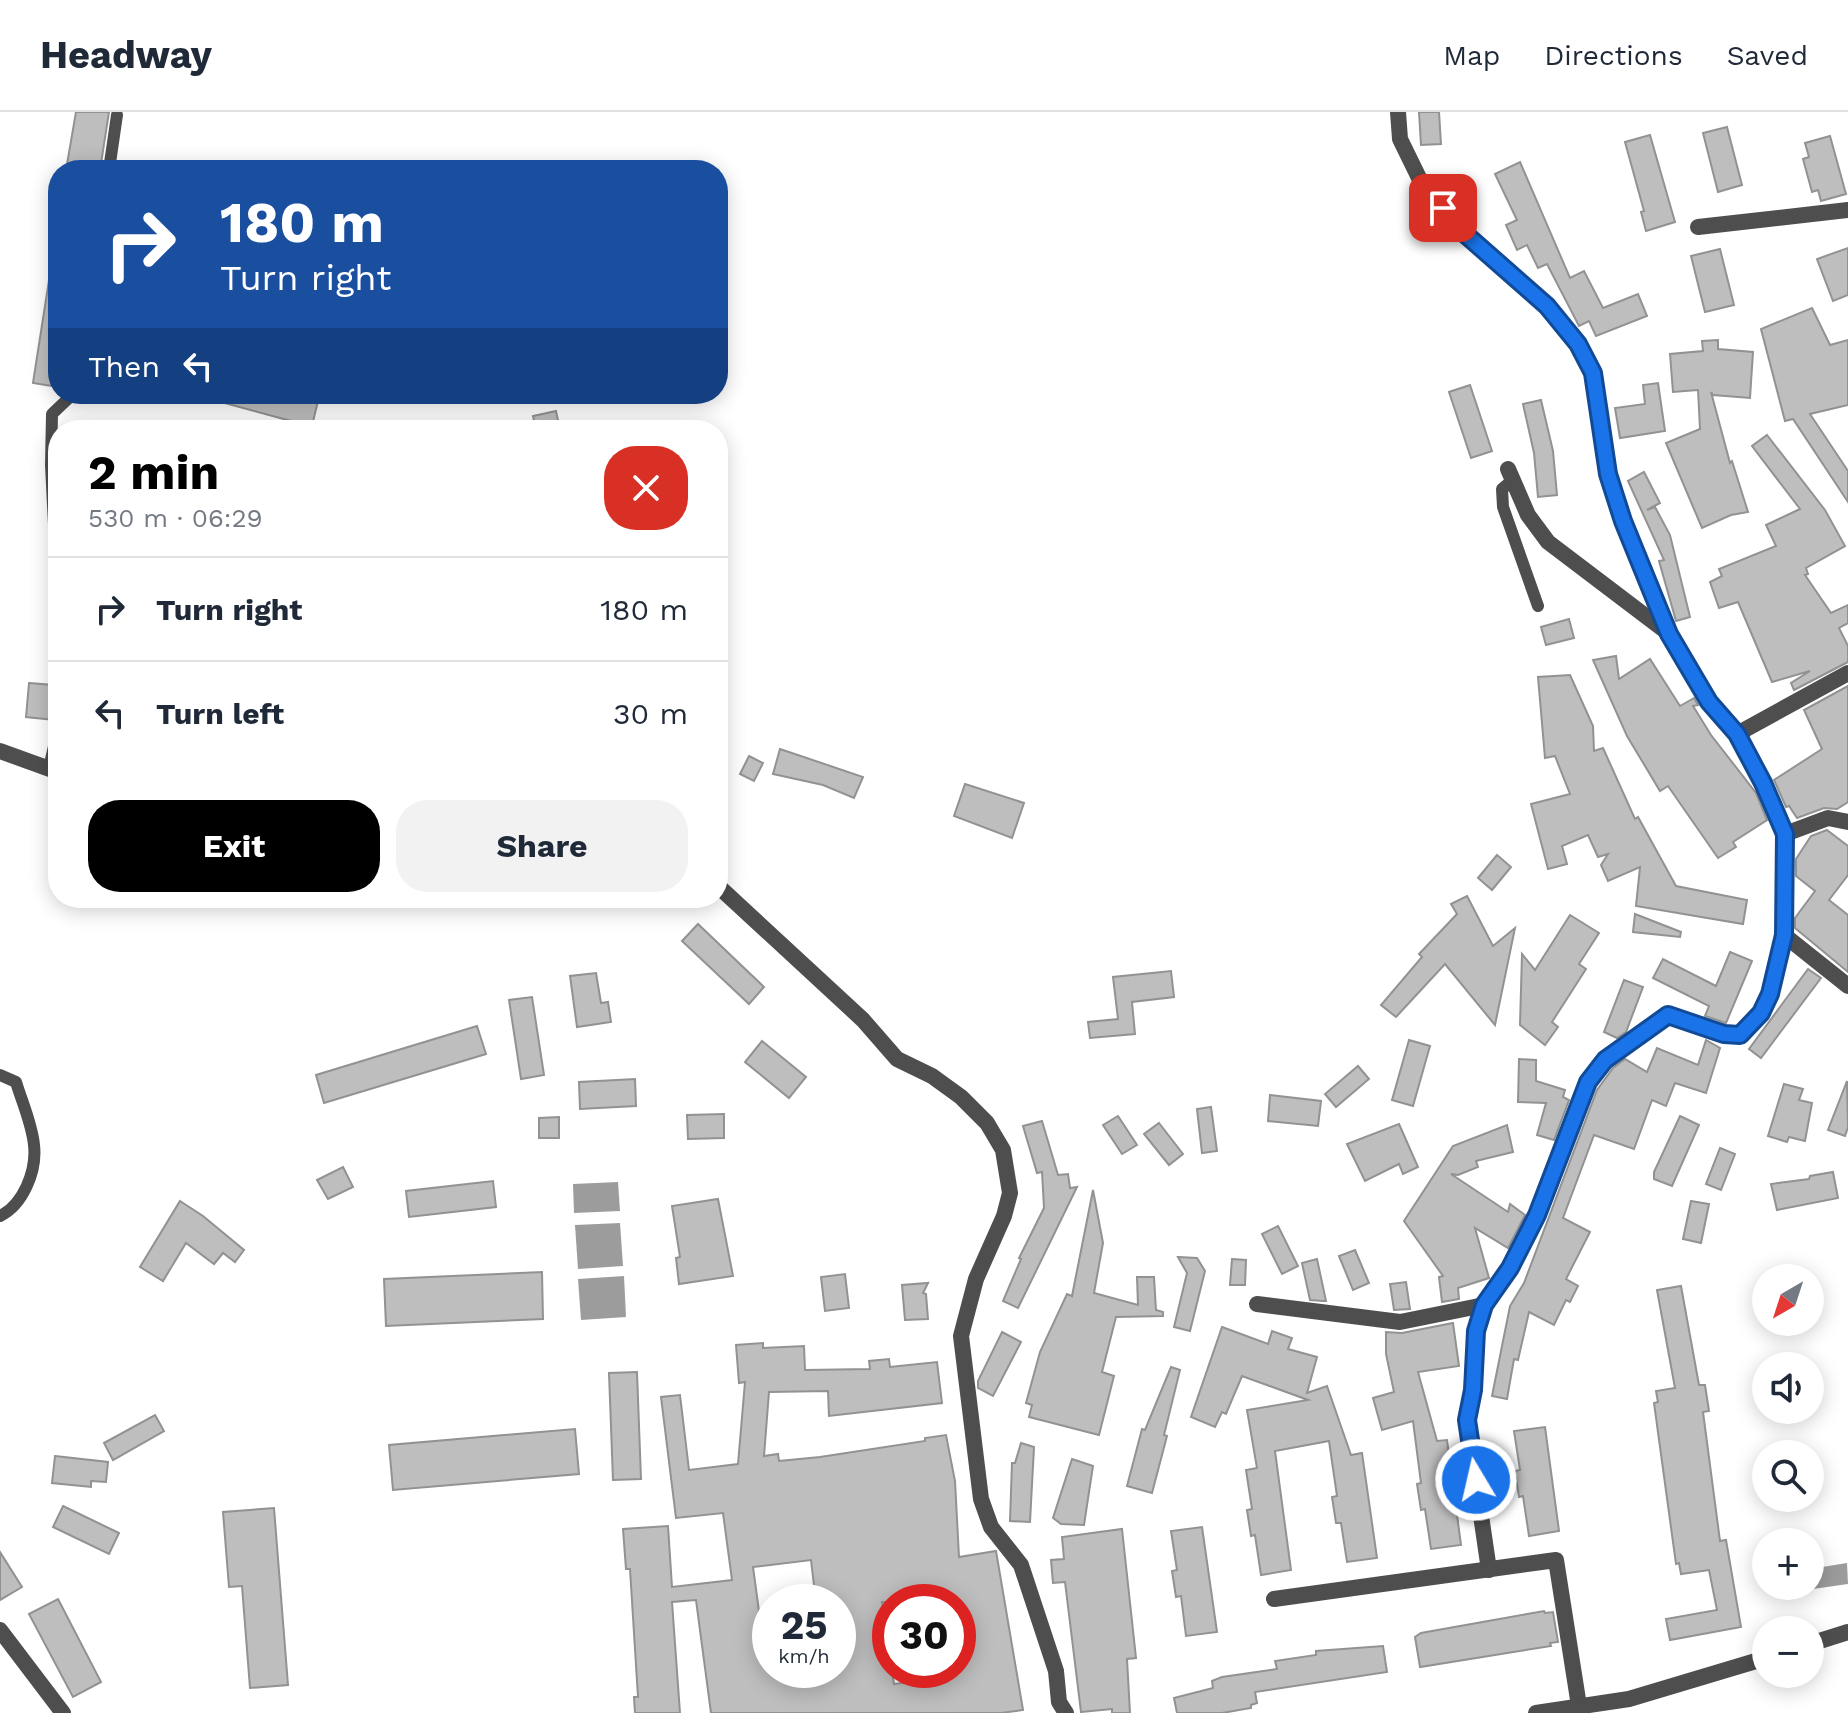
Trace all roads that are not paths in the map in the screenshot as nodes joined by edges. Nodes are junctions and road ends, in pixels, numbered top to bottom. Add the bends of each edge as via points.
1 (1398, 112) edge
2 (117, 115) dead end
3 (110, 160) edge
4 (1848, 210) edge
5 (1698, 227) dead end
6 (62, 404) edge
7 (52, 420) edge
8 (1511, 475) joint
9 (1538, 606) dead end
10 (1669, 634) junction
11 (1848, 673) edge
12 (1737, 734) junction
13 (0, 751) edge
14 (48, 768) edge
15 (1848, 822) edge
16 (1785, 834) junction
17 (728, 895) edge
18 (1784, 935) junction
19 (1848, 986) edge
20 (0, 1075) edge
21 (0, 1216) edge
22 (1257, 1304) dead end
23 (1484, 1305) junction
24 (1489, 1570) junction
25 (1274, 1599) dead end
26 (0, 1630) edge
27 (1848, 1632) edge
28 (1824, 1640) edge
29 (1752, 1662) edge
30 (1579, 1706) junction
31 (63, 1713) edge
32 (1066, 1713) edge
33 (1536, 1713) edge

1 - 10 street via 1400,139 1422,184 1464,233 1547,306 1578,344 1593,373 1608,474
2 - 3 lane
4 - 5 street
6 - 7 lane
8 - 9 lane via 1502,489 1503,507
8 - 10 street via 1528,515 1548,542
10 - 12 street via 1709,702
11 - 12 street
12 - 16 street
13 - 14 street
15 - 16 street via 1828,818
16 - 18 street
17 - 32 street via 863,1020 897,1059 961,1097 987,1123 1003,1150 1010,1193 976,1279 961,1336 981,1499 991,1527 1021,1565
18 - 19 street
18 - 23 street via 1770,994 1740,1035 1668,1015 1605,1060 1588,1082 1537,1215
20 - 21 lane via 16,1082 35,1147 27,1187 14,1209
22 - 23 street via 1400,1322
23 - 24 street via 1476,1331 1467,1420
24 - 25 street
24 - 30 street via 1556,1560
26 - 31 street
27 - 28 street
29 - 30 street via 1629,1699
30 - 33 street

